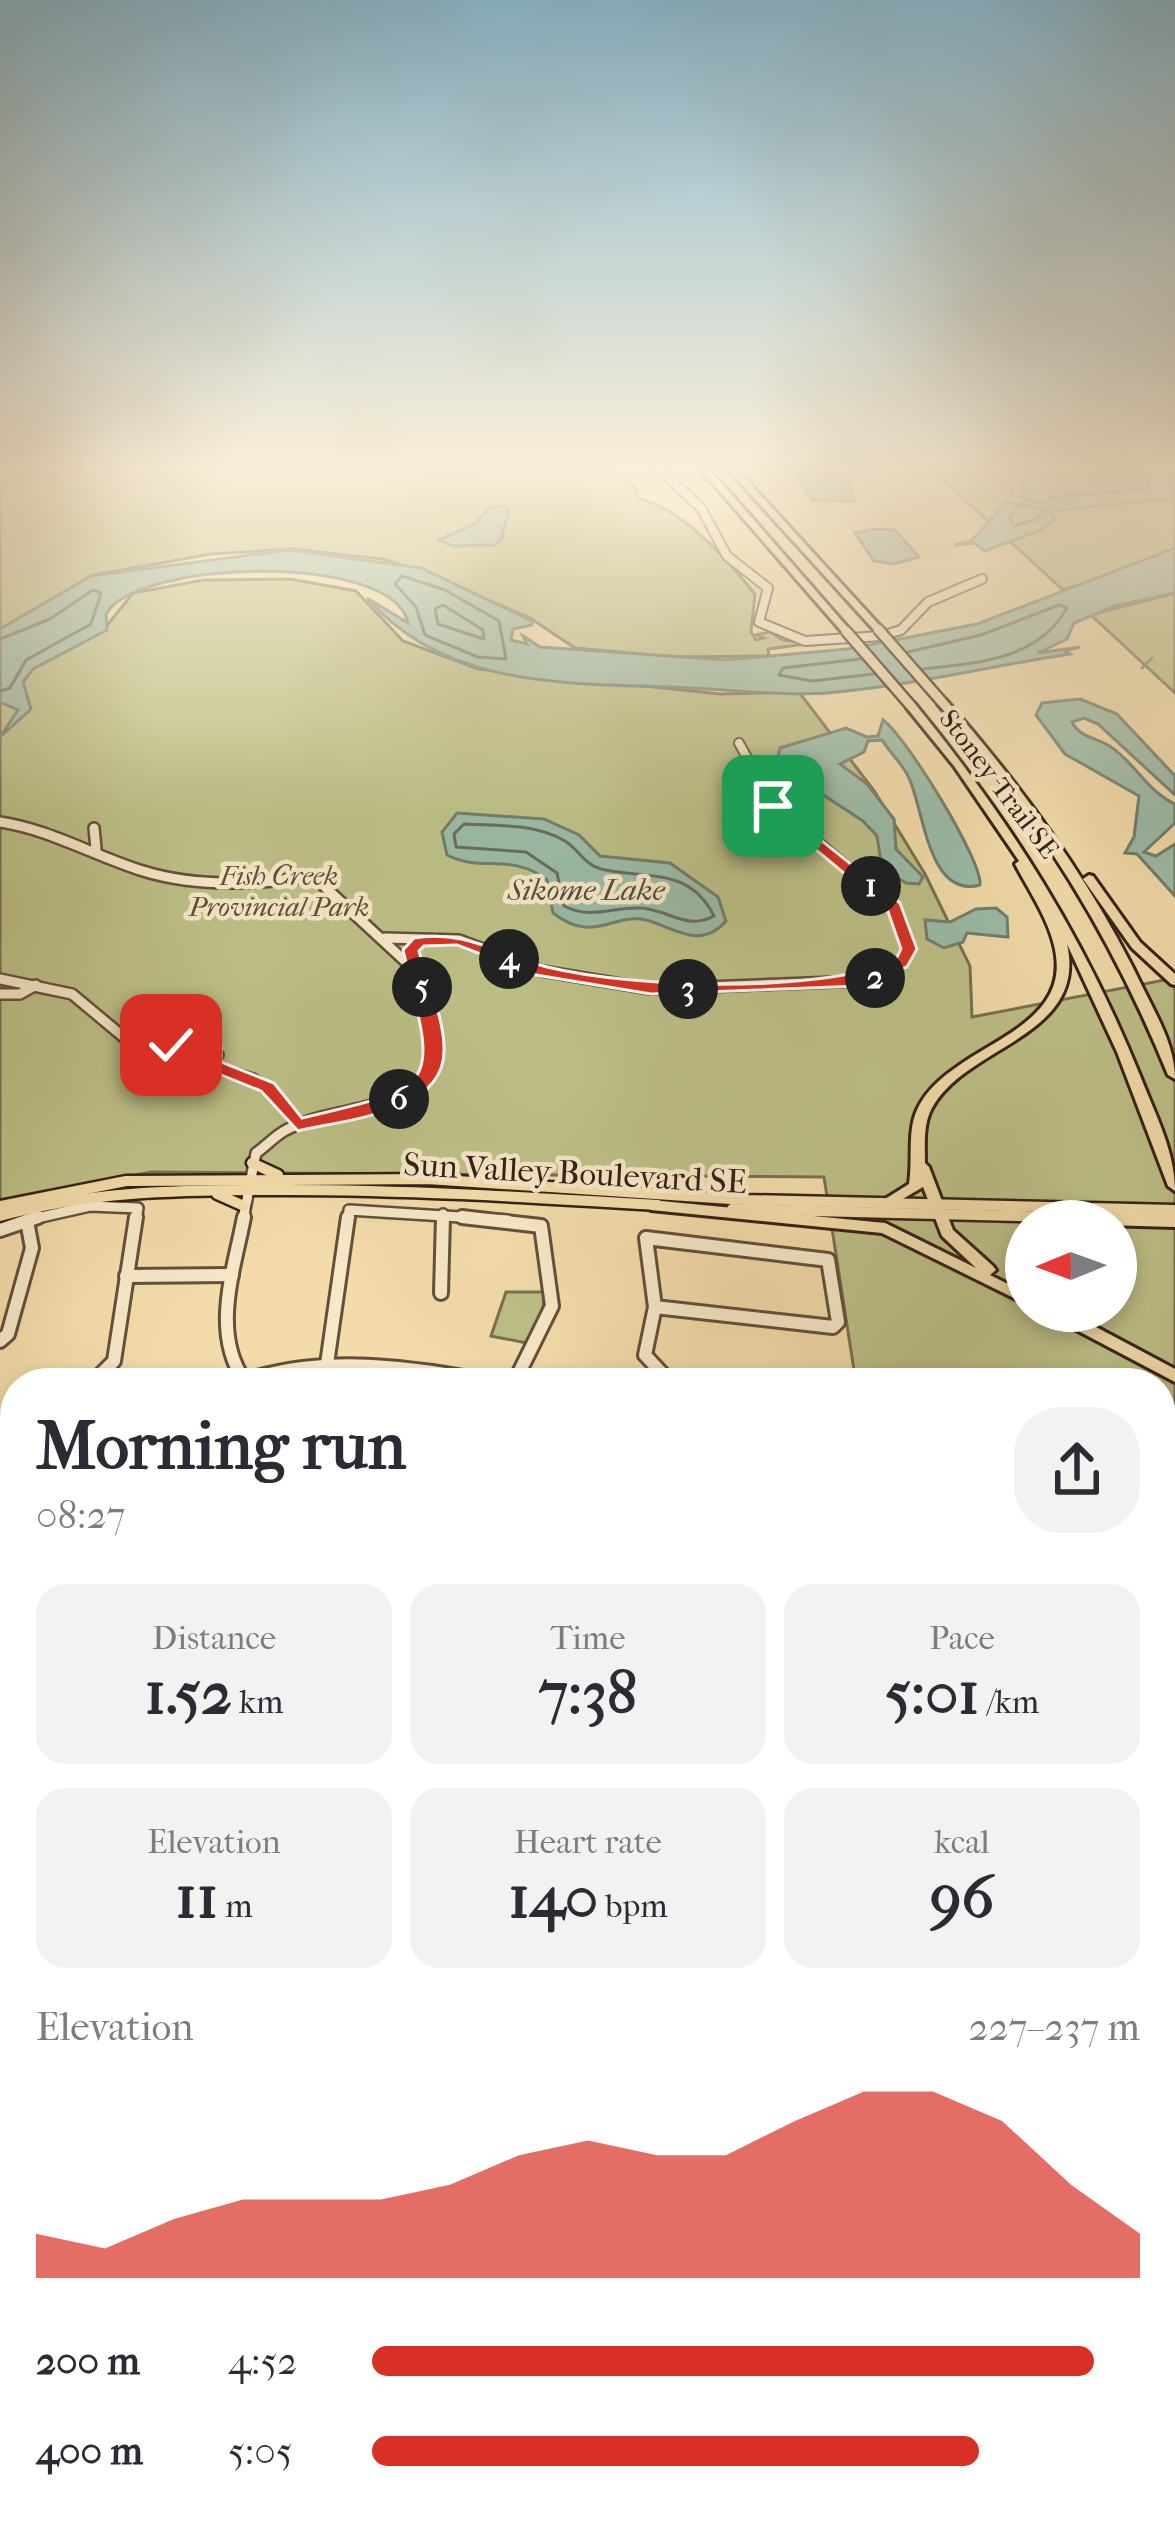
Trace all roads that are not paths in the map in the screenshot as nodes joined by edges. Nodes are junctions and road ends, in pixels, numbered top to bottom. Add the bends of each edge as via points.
1 (761, 582) edge
2 (803, 582) edge
3 (833, 582) edge
4 (976, 582) edge
5 (739, 743) dead end
6 (1030, 804) junction
7 (993, 810) junction
8 (0, 822) edge
9 (94, 828) dead end
10 (96, 849) junction
11 (381, 937) junction
12 (426, 940) junction
13 (418, 973) junction
14 (0, 979) edge
15 (1175, 981) edge
16 (36, 985) junction
17 (0, 994) edge
18 (1175, 1075) edge
19 (298, 1125) junction
20 (917, 1153) junction
21 (252, 1162) junction
22 (303, 1180) junction
23 (248, 1185) junction
24 (1175, 1186) edge
25 (193, 1190) junction
26 (651, 1204) junction
27 (884, 1204) junction
28 (0, 1206) edge
29 (244, 1206) junction
30 (938, 1210) junction
31 (1175, 1210) edge
32 (443, 1214) junction
33 (1148, 1214) junction
34 (0, 1216) edge
35 (1175, 1220) edge
36 (26, 1221) junction
37 (0, 1230) edge
38 (232, 1275) junction
39 (126, 1276) junction
40 (1005, 1277) edge
41 (1005, 1288) edge
42 (441, 1293) dead end
43 (655, 1307) junction
44 (1093, 1332) edge
45 (1104, 1332) edge
46 (0, 1341) edge
47 (327, 1364) junction
48 (107, 1368) edge
49 (236, 1368) edge
50 (286, 1368) edge
51 (363, 1368) edge
52 (521, 1368) edge
53 (657, 1368) edge
54 (1162, 1368) edge
55 (1164, 1368) edge

1 - 4 street via 768,587 761,626 829,640 907,627 922,604
2 - 7 highway, Stoney Trail SE, bridge
3 - 6 highway, Stoney Trail SE, bridge
5 - 12 street via 773,806 894,907 909,949 902,964 860,981 651,989 542,971 459,940
6 - 15 highway via 1136,945
6 - 18 highway, Stoney Trail SE via 1129,969
7 - 20 highway via 1056,936 1063,978 1041,1014 938,1088 919,1124
7 - 24 highway, Stoney Trail SE via 1097,983
8 - 10 street via 44,828
9 - 10 street
10 - 11 street via 172,877 313,876
11 - 12 street
11 - 13 street
12 - 13 street via 411,949
13 - 19 street via 436,1050 424,1081 391,1103
14 - 16 street
16 - 17 street
16 - 19 street via 82,999 122,1039 267,1087
19 - 21 street via 266,1141
20 - 27 highway via 916,1188
20 - 30 highway
21 - 22 main road
21 - 23 street
22 - 23 main road, Sun Valley Boulevard SE
22 - 27 main road, Sun Valley Boulevard SE via 439,1179
23 - 25 main road, Sun Valley Boulevard SE
23 - 26 main road, Sun Valley Boulevard SE
23 - 28 main road, Sun Valley Boulevard SE via 94,1184
23 - 29 street
25 - 29 main road
25 - 34 main road, Sun Valley Boulevard SE via 92,1194
26 - 30 main road, Sun Valley Boulevard SE
26 - 41 highway via 885,1228
27 - 30 main road, Sun Valley Boulevard SE
29 - 38 street
30 - 33 main road, Sun Valley Boulevard SE
30 - 40 highway via 970,1257
31 - 33 main road
32 - 42 street
32 - 47 street via 346,1212
32 - 52 street via 541,1226 552,1306
33 - 35 main road
36 - 37 street
36 - 39 street via 136,1205
36 - 46 street via 32,1248
38 - 39 street
38 - 49 street via 227,1340
39 - 48 street
43 - 43 street via 643,1242 650,1236 824,1256 838,1322
43 - 53 street via 645,1355
44 - 54 highway
45 - 55 highway
47 - 50 street
47 - 51 street

